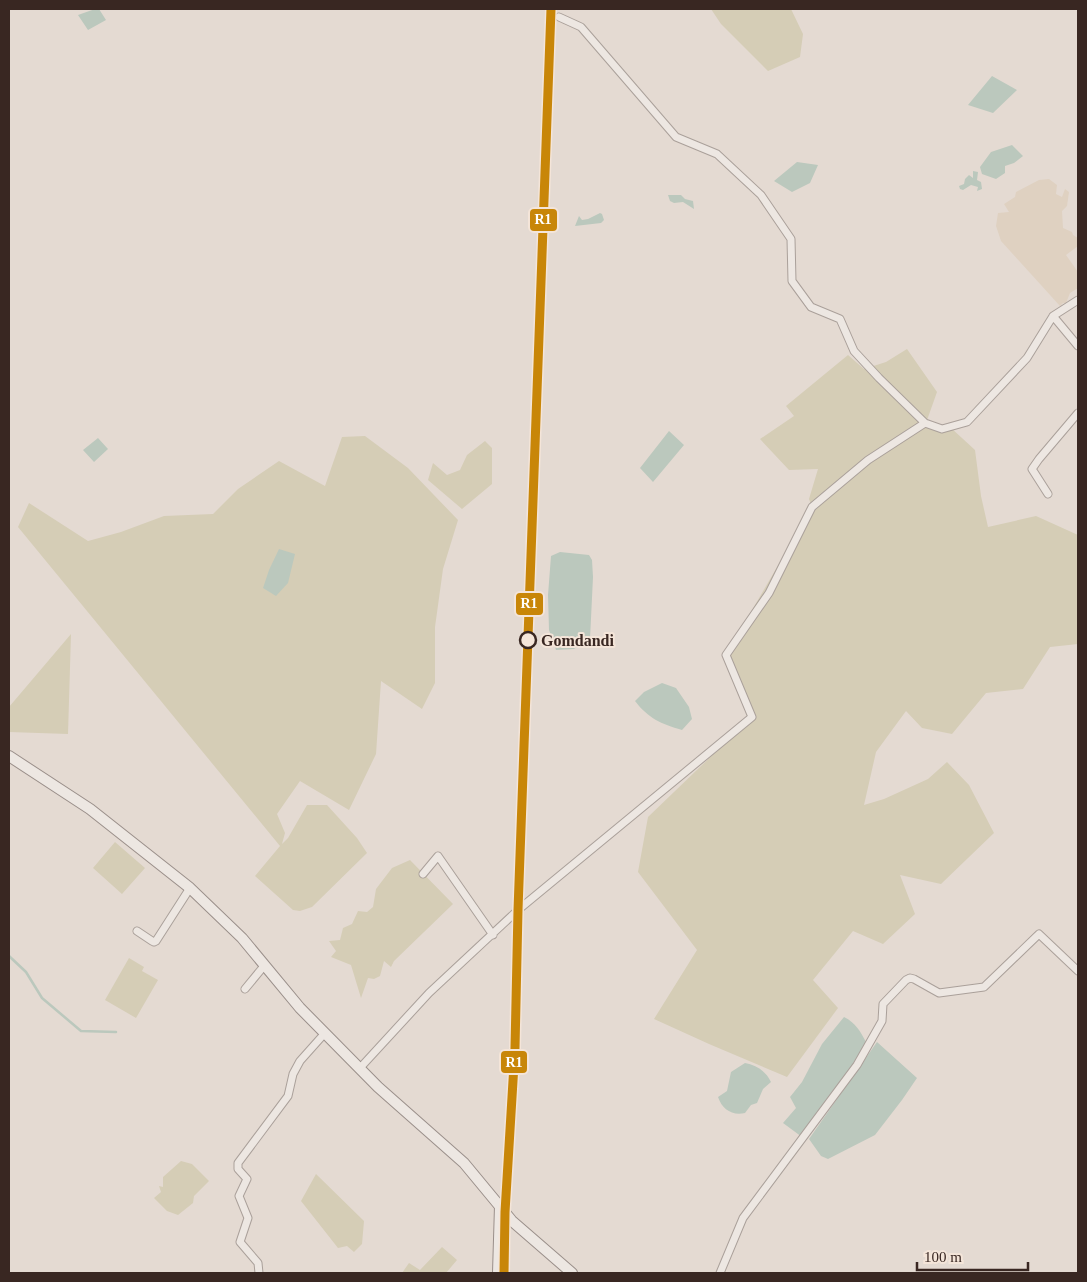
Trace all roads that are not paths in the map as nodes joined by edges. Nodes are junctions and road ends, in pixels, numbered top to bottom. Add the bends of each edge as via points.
1 (559, 18) dead end
2 (1078, 300) edge
3 (1053, 316) junction
4 (1078, 346) edge
5 (1078, 413) edge
6 (925, 423) junction
7 (1048, 494) dead end
8 (9, 756) edge
9 (423, 874) dead end
10 (190, 888) junction
11 (137, 930) dead end
12 (493, 935) junction
13 (264, 966) junction
14 (1078, 971) edge
15 (245, 989) dead end
16 (325, 1033) junction
17 (360, 1068) junction
18 (500, 1206) junction
19 (259, 1273) edge
20 (498, 1273) edge
21 (572, 1273) edge
22 (720, 1273) edge

1 - 6 street via 581,27 676,137 716,154 761,195 791,239 792,281 811,307 840,319 854,351
2 - 3 street
3 - 4 street
3 - 6 street via 1027,358 967,422 942,429
5 - 7 street via 1032,469
6 - 12 street via 868,460 812,507 769,592 726,656 752,717 518,910
8 - 10 main road via 90,808
9 - 12 street via 438,856
10 - 11 street via 154,942
10 - 13 main road via 242,938
12 - 17 street via 429,993
13 - 15 street
13 - 16 main road
14 - 22 street via 1039,934 984,987 939,993 914,979 906,980 883,1004 882,1021 857,1065 743,1218
16 - 17 main road
16 - 19 street via 300,1062 288,1096 237,1166 247,1179 239,1196 248,1216 240,1242 258,1263
17 - 18 main road via 464,1163
18 - 20 main road
18 - 21 main road via 512,1221

